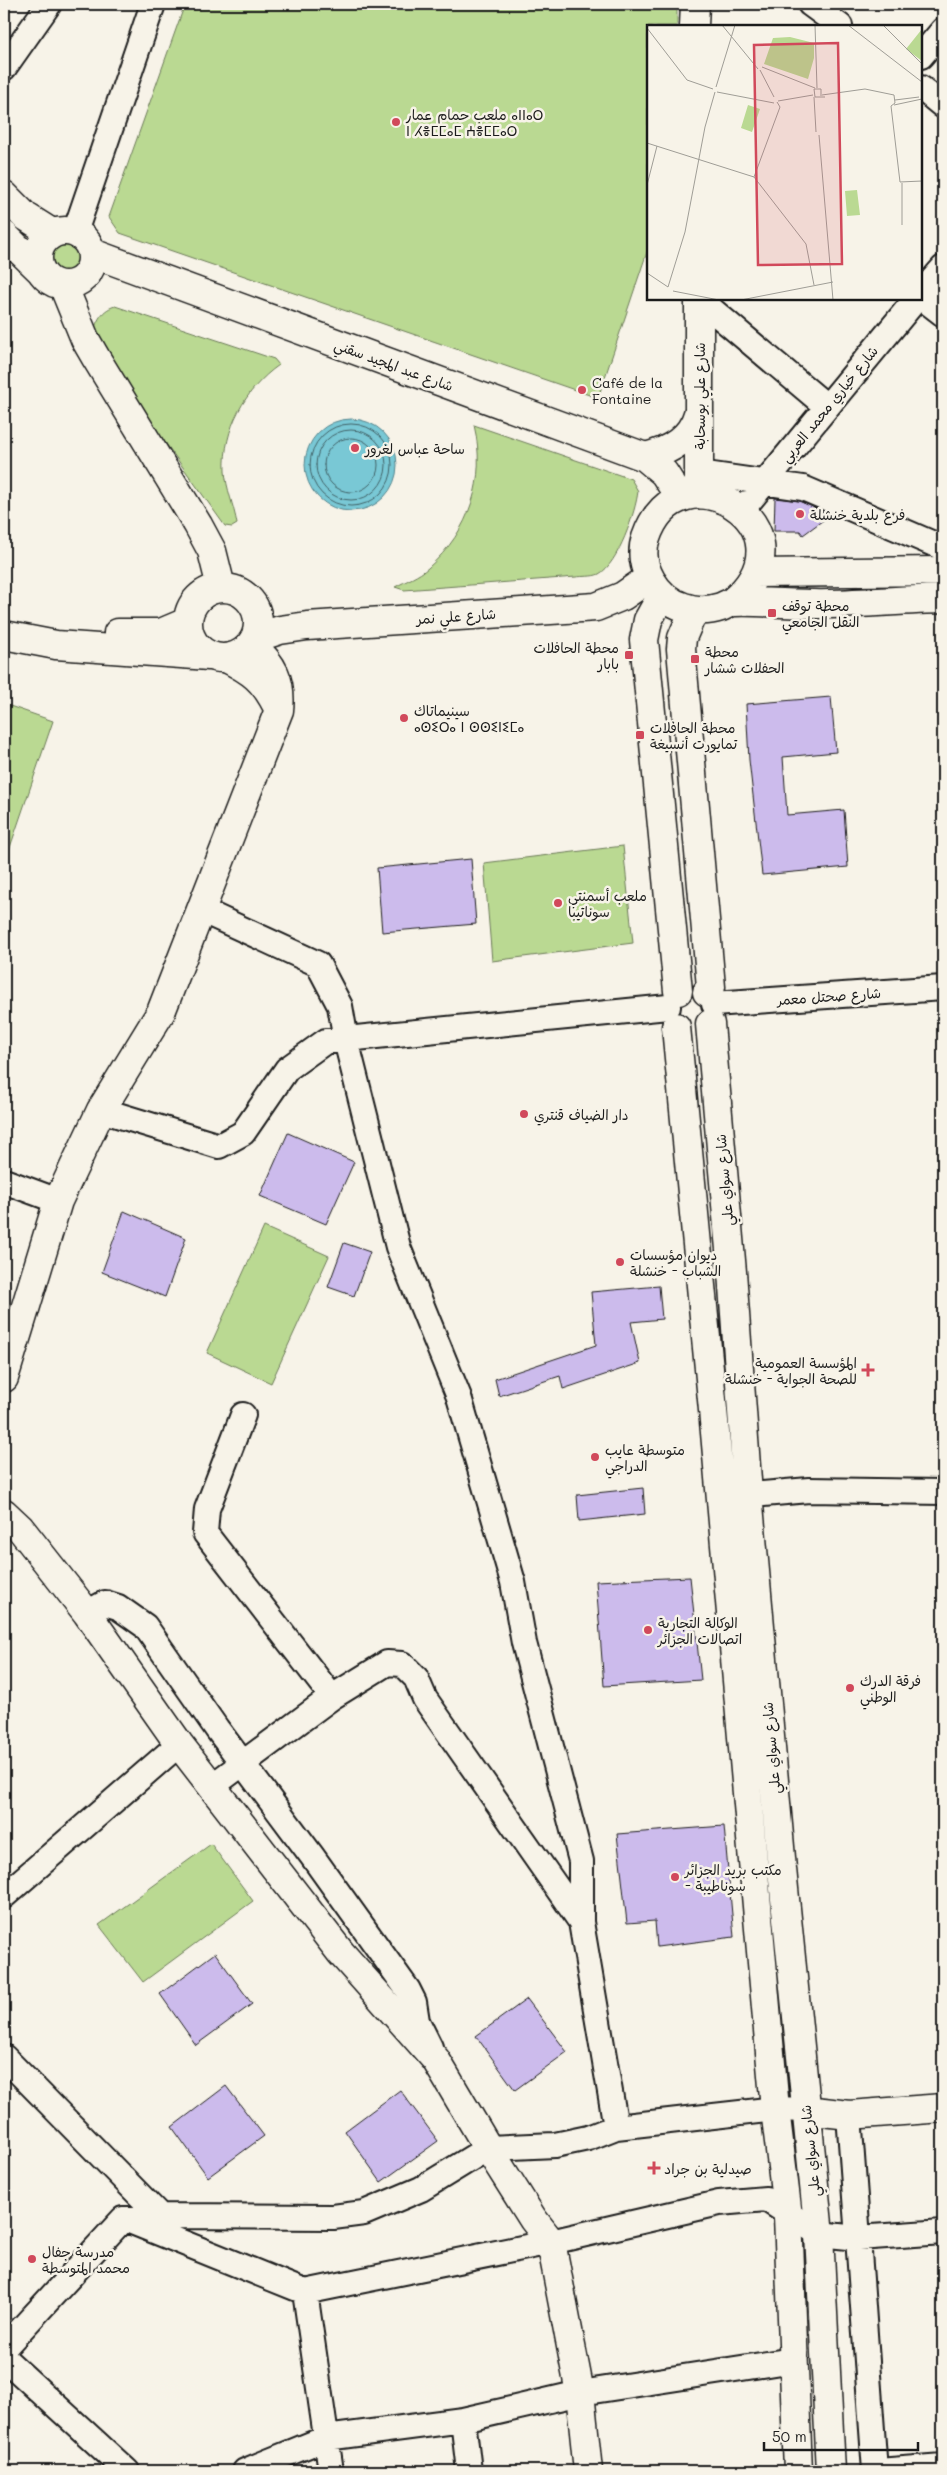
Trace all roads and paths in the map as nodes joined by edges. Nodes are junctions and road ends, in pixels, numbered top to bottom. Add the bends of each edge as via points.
1 (49, 4) edge
2 (153, 4) edge
3 (695, 4) edge
4 (810, 4) edge
5 (694, 25) edge
6 (839, 25) edge
7 (943, 30) edge
8 (922, 55) edge
9 (4, 68) edge
10 (922, 89) edge
11 (943, 106) edge
12 (4, 195) edge
13 (64, 232) junction
14 (4, 234) edge
15 (92, 253) junction
16 (943, 268) edge
17 (40, 270) junction
18 (63, 285) junction
19 (922, 294) edge
20 (922, 296) edge
21 (699, 300) edge
22 (700, 300) edge
23 (915, 300) edge
24 (943, 314) edge
25 (826, 406) junction
26 (698, 414) junction
27 (645, 457) junction
28 (767, 482) junction
29 (693, 488) junction
30 (742, 510) junction
31 (943, 548) edge
32 (943, 571) edge
33 (756, 573) junction
34 (656, 586) junction
35 (221, 587) junction
36 (943, 599) edge
37 (732, 602) junction
38 (694, 610) junction
39 (4, 617) edge
40 (187, 622) junction
41 (4, 635) edge
42 (253, 641) junction
43 (218, 657) junction
44 (279, 710) junction
45 (201, 910) junction
46 (943, 988) edge
47 (710, 1007) junction
48 (674, 1008) junction
49 (346, 1040) junction
50 (101, 1110) junction
51 (4, 1181) edge
52 (58, 1201) junction
53 (4, 1378) edge
54 (243, 1415) dead end
55 (943, 1492) edge
56 (748, 1494) junction
57 (720, 1498) junction
58 (4, 1512) edge
59 (87, 1613) junction
60 (332, 1697) junction
61 (179, 1744) junction
62 (242, 1764) junction
63 (212, 1786) junction
64 (782, 1869) junction
65 (754, 1871) junction
66 (4, 1896) edge
67 (581, 1922) junction
68 (4, 2057) edge
69 (436, 2060) junction
70 (943, 2108) edge
71 (775, 2109) junction
72 (806, 2110) junction
73 (849, 2115) junction
74 (616, 2127) junction
75 (488, 2148) junction
76 (160, 2216) junction
77 (788, 2216) junction
78 (123, 2219) junction
79 (943, 2232) edge
80 (820, 2234) junction
81 (858, 2238) junction
82 (552, 2242) junction
83 (306, 2292) junction
84 (4, 2348) edge
85 (4, 2358) edge
86 (793, 2360) junction
87 (580, 2393) junction
88 (463, 2420) junction
89 (326, 2438) junction
90 (943, 2466) edge
91 (128, 2471) edge
92 (245, 2471) edge
93 (330, 2471) edge
94 (469, 2471) edge
95 (588, 2471) edge
96 (798, 2471) edge
97 (830, 2471) edge
98 (876, 2471) edge

1 - 9 street
2 - 13 street
3 - 5 main road
4 - 6 street
7 - 8 street
10 - 11 street
12 - 13 main road via 25,216
13 - 15 main road via 86,241
13 - 17 main road via 41,242 37,256
14 - 17 main road
15 - 18 main road via 85,276
15 - 27 main road, شارع عبد المجيد سقني
16 - 19 street
17 - 18 main road via 50,281
18 - 35 main road via 89,346 203,534 218,568
20 - 24 street
21 - 26 main road, شارع علي بوسحابة
22 - 25 street
23 - 25 street, شارع خياري محمد العربي
25 - 28 street, شارع خياري محمد العربي
26 - 27 main road via 694,427 685,438 660,454
26 - 29 main road, شارع علي بوسحابة
27 - 29 main road, شارع عبد المجيد سقني via 664,474
28 - 29 street
28 - 30 street, شارع خياري محمد العربي
28 - 31 street via 804,488
29 - 30 main road via 722,498
29 - 34 main road via 664,508 651,523 644,541 644,559
30 - 33 main road via 753,524 759,540 760,557
32 - 33 main road
33 - 37 main road via 746,590
34 - 38 main road via 682,607
34 - 42 main road, شارع علي نمر via 596,607 307,626 280,630
34 - 48 main road, شارع سواي علي via 644,640
35 - 40 main road via 211,589 194,602
35 - 42 main road via 241,592 252,603 258,618
36 - 37 main road via 828,604
37 - 38 main road
38 - 47 main road, شارع سواي علي via 682,638 681,649 711,987
39 - 40 main road via 53,626 134,634 161,633
40 - 43 main road via 193,642
41 - 43 main road via 56,645
42 - 43 main road via 244,651
42 - 44 main road via 276,674 280,686
43 - 44 main road via 242,666 266,686
44 - 45 main road
45 - 49 street via 318,964 340,1006
45 - 50 main road via 160,1012
46 - 47 street, شارع صحتل معمر
47 - 48 main road via 690,986
47 - 48 main road via 702,1030 693,1033 684,1032
47 - 56 main road, شارع سواي علي
48 - 49 street
48 - 57 main road, شارع سواي علي
49 - 50 street via 326,1041 287,1069 243,1133 219,1146
49 - 67 street via 398,1247 459,1397 512,1582 524,1643 581,1861
50 - 52 main road
51 - 52 street
52 - 53 main road
54 - 60 street via 207,1508 205,1533
55 - 56 street via 809,1490
56 - 57 street
56 - 64 main road, شارع سواي علي
57 - 65 main road, شارع سواي علي
58 - 59 main road
59 - 61 main road
59 - 62 street via 105,1603 124,1611 145,1626
60 - 62 street
60 - 67 street via 387,1663 402,1664 416,1678 424,1698
61 - 63 main road
61 - 66 street
62 - 63 street
62 - 69 street via 408,1990 417,2021
63 - 69 main road via 341,1953
64 - 65 main road
64 - 72 main road, شارع سواي علي
65 - 71 main road, شارع سواي علي
67 - 74 street
68 - 76 street
69 - 75 main road
70 - 73 main road
71 - 72 street
71 - 74 street
71 - 77 main road, شارع سواي علي
72 - 73 main road
72 - 80 main road, شارع سواي علي
73 - 81 street
74 - 75 street via 588,2138 555,2145
75 - 76 street via 421,2189 364,2213 333,2217
75 - 82 main road via 533,2219
76 - 78 street
77 - 80 street
77 - 82 street via 766,2200 719,2203
77 - 86 main road, شارع سواي علي
78 - 83 street
78 - 84 street
79 - 81 street
80 - 81 street
80 - 97 main road, شارع سواي علي
81 - 98 street
82 - 83 street
82 - 87 main road
83 - 89 street
85 - 91 street
86 - 87 street
86 - 96 main road, شارع سواي علي
87 - 88 street
87 - 95 main road
88 - 89 street
88 - 94 street
89 - 92 street
89 - 93 street
90 - 98 street

